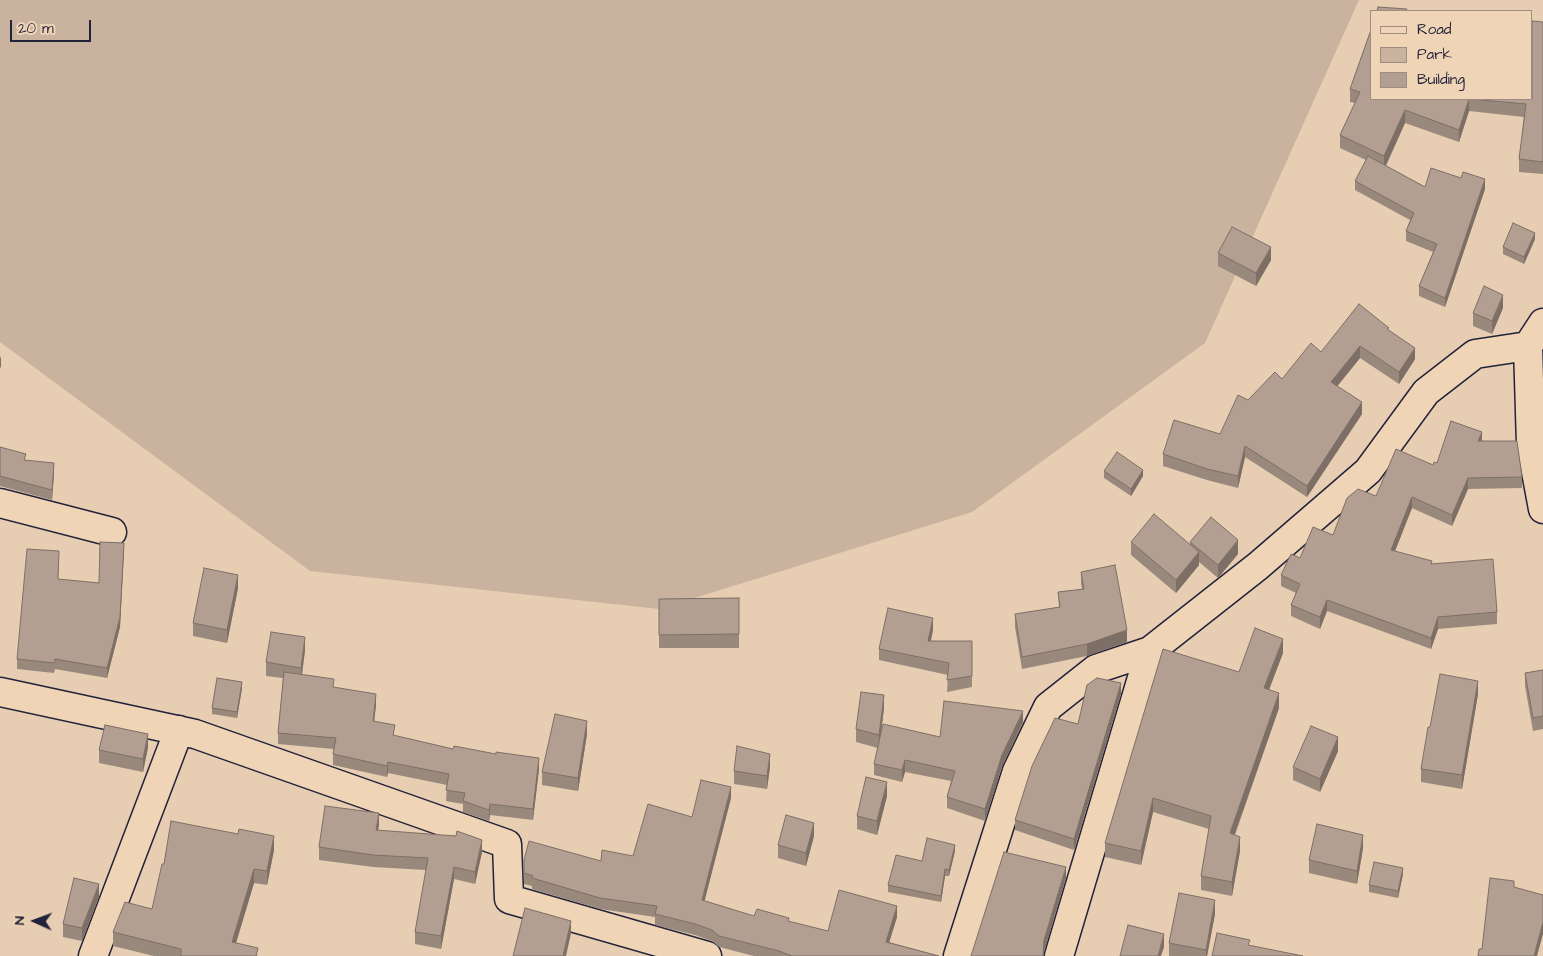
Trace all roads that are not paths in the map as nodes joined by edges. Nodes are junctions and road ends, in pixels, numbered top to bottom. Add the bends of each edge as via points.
1 (1543, 323) edge
2 (1528, 346) junction
3 (0, 503) edge
4 (1543, 509) edge
5 (112, 532) dead end
6 (1150, 651) junction
7 (0, 692) edge
8 (179, 730) junction
9 (93, 956) edge
10 (707, 956) edge
11 (958, 956) edge
12 (1059, 956) edge

1 - 2 street
2 - 4 street via 1531,445
2 - 6 street via 1475,354 1426,392 1368,471 1258,566
3 - 5 street
6 - 11 street via 1096,669 1048,707 1017,771
6 - 12 street
7 - 8 street
8 - 9 street
8 - 10 street via 507,844 509,900

